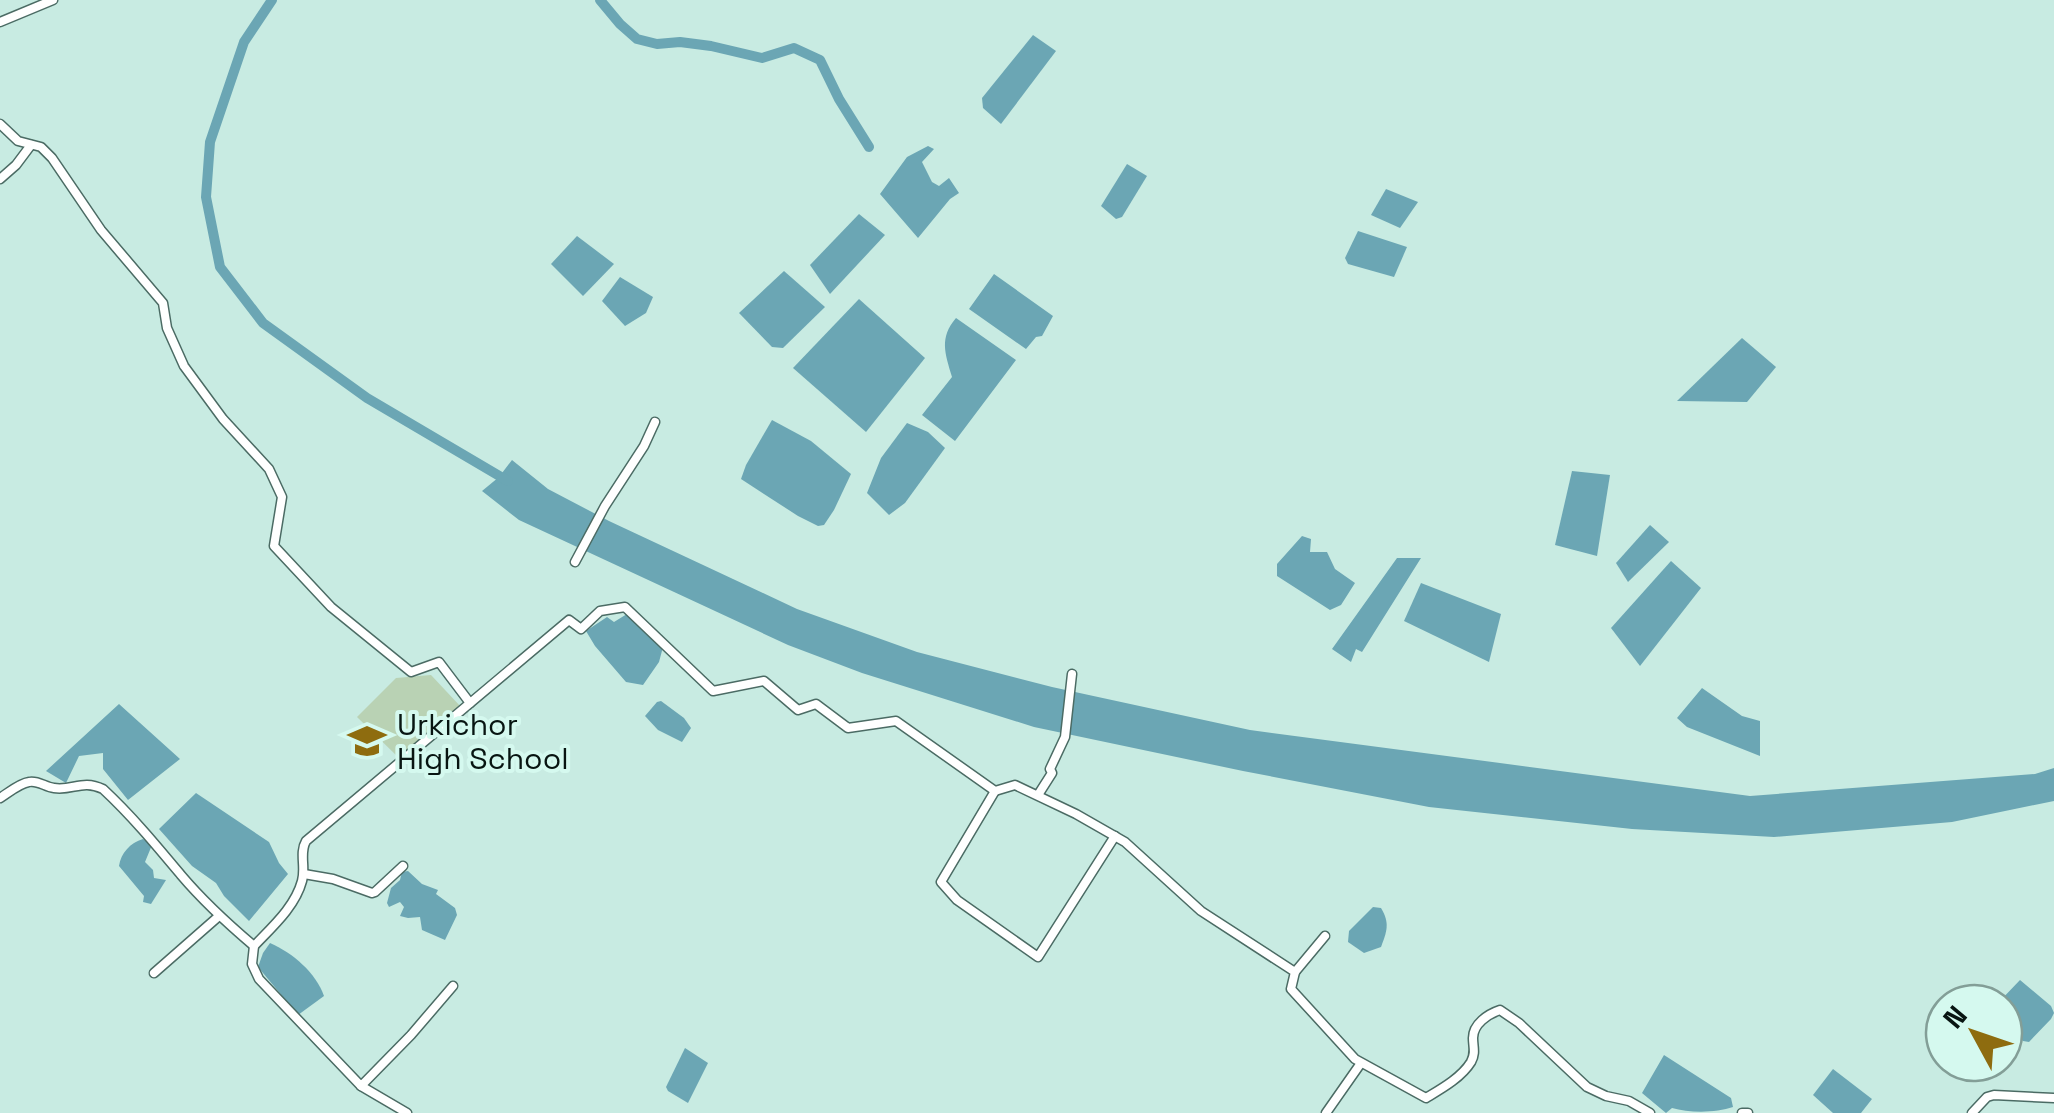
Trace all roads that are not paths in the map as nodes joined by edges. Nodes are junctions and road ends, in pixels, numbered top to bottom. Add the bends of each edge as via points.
1 (53, 0) edge
2 (0, 22) edge
3 (0, 124) edge
4 (31, 145) junction
5 (0, 180) edge
6 (655, 422) dead end
7 (575, 562) dead end
8 (1072, 674) dead end
9 (470, 704) junction
10 (995, 791) junction
11 (1038, 796) junction
12 (0, 798) edge
13 (1115, 836) junction
14 (403, 866) dead end
15 (304, 874) junction
16 (219, 916) junction
17 (1326, 936) dead end
18 (254, 946) junction
19 (1295, 972) junction
20 (154, 973) dead end
21 (453, 986) dead end
22 (1361, 1063) junction
23 (361, 1086) junction
24 (2054, 1098) edge
25 (407, 1113) edge
26 (1326, 1113) edge
27 (1650, 1113) edge
28 (1972, 1113) edge

1 - 2 street
3 - 4 street
4 - 5 street
4 - 9 street via 52,158 163,303 184,366 269,468 282,496 274,546 331,606 411,672 439,662
6 - 7 street
8 - 11 street via 1065,737
9 - 10 street via 570,620 581,630 600,612 625,608 713,691 764,682 798,710 816,704 848,728 896,722
9 - 15 street via 306,841
10 - 11 street via 1015,784
10 - 13 street via 942,882 1038,957
11 - 13 street
12 - 16 street via 28,782 103,789
13 - 19 street via 1201,910
14 - 15 street via 372,893
15 - 18 street via 290,906
16 - 18 street
16 - 20 street
17 - 19 street
18 - 23 street via 259,980
19 - 22 street via 1291,989
21 - 23 street
22 - 26 street
22 - 27 street via 1426,1098 1470,1062 1476,1029 1500,1010 1586,1087
23 - 25 street
24 - 28 street via 1994,1094

